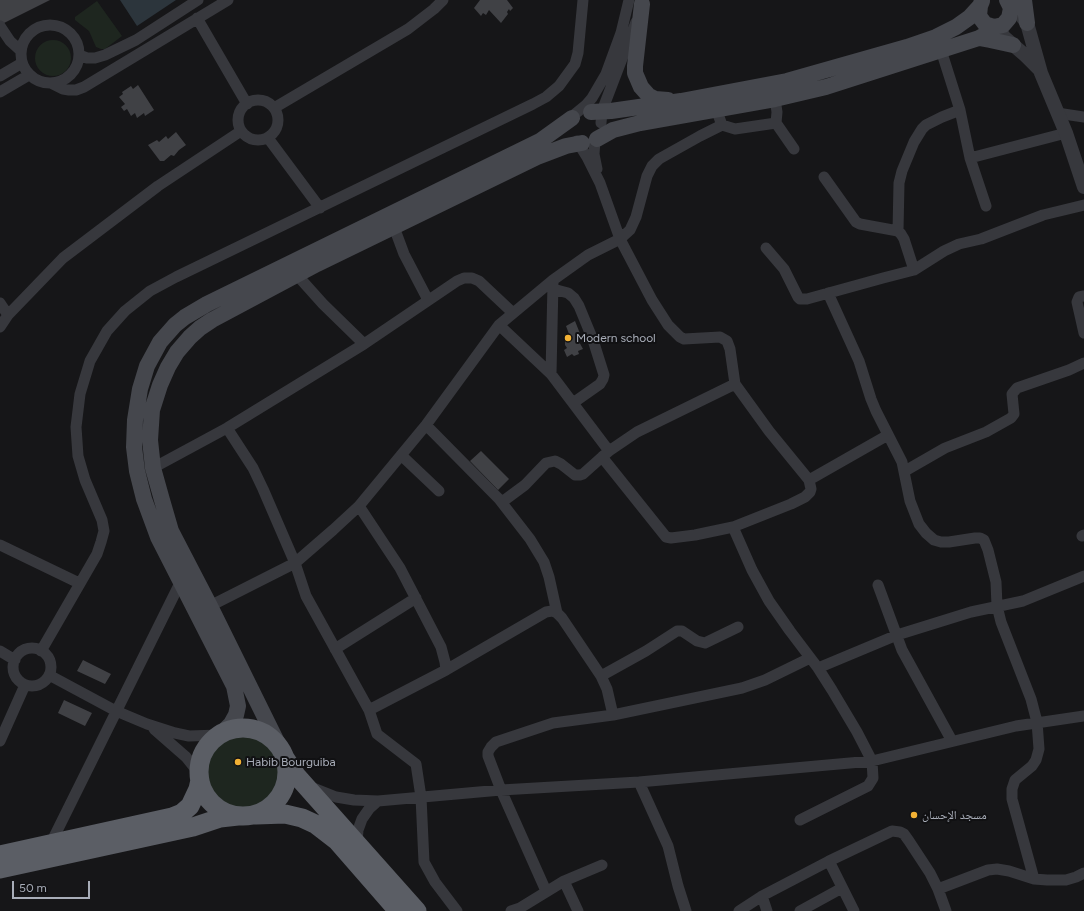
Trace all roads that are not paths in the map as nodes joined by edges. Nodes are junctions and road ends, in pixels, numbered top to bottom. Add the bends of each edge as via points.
1 (198, 0) edge
2 (228, 0) edge
3 (443, 0) edge
4 (583, 0) edge
5 (638, 1) edge
6 (1014, 2) edge
7 (982, 3) edge
8 (197, 18) junction
9 (1027, 23) joint
10 (0, 26) edge
11 (996, 27) junction
12 (979, 38) junction
13 (1013, 45) junction
14 (941, 50) junction
15 (21, 51) junction
16 (910, 54) junction
17 (79, 55) junction
18 (22, 63) junction
19 (1041, 73) junction
20 (29, 75) junction
21 (0, 76) edge
22 (51, 83) junction
23 (0, 92) edge
24 (775, 99) junction
25 (681, 101) junction
26 (247, 104) junction
27 (274, 108) junction
28 (716, 109) junction
29 (960, 110) junction
30 (1057, 113) junction
31 (1084, 118) edge
32 (776, 123) junction
33 (722, 126) junction
34 (587, 129) junction
35 (241, 131) junction
36 (1066, 133) junction
37 (268, 138) junction
38 (794, 149) dead end
39 (970, 158) junction
40 (824, 177) dead end
41 (600, 183) junction
42 (1084, 187) edge
43 (1084, 205) edge
44 (986, 206) dead end
45 (320, 208) junction
46 (394, 227) junction
47 (898, 231) junction
48 (620, 239) junction
49 (766, 248) dead end
50 (914, 270) junction
51 (297, 275) junction
52 (553, 285) junction
53 (828, 293) junction
54 (1084, 296) edge
55 (428, 300) junction
56 (0, 303) edge
57 (513, 313) junction
58 (8, 315) junction
59 (499, 325) junction
60 (0, 327) edge
61 (1084, 333) edge
62 (364, 344) junction
63 (1084, 363) edge
64 (551, 374) junction
65 (735, 384) junction
66 (573, 403) junction
67 (426, 425) junction
68 (227, 428) junction
69 (888, 434) junction
70 (606, 454) junction
71 (401, 455) junction
72 (153, 468) junction
73 (905, 471) junction
74 (809, 480) junction
75 (439, 491) dead end
76 (502, 502) junction
77 (359, 506) junction
78 (733, 527) junction
79 (0, 545) edge
80 (295, 563) junction
81 (1084, 576) edge
82 (181, 581) junction
83 (79, 583) junction
84 (878, 585) dead end
85 (416, 598) junction
86 (210, 606) junction
87 (997, 606) junction
88 (557, 613) junction
89 (738, 627) dead end
90 (897, 635) junction
91 (335, 649) junction
92 (0, 651) edge
93 (41, 651) junction
94 (810, 658) junction
95 (15, 660) junction
96 (818, 668) junction
97 (446, 670) junction
98 (49, 675) junction
99 (600, 676) junction
100 (25, 685) junction
101 (370, 710) junction
102 (116, 711) junction
103 (613, 715) junction
104 (1084, 716) edge
105 (1037, 722) junction
106 (147, 724) junction
107 (221, 734) junction
108 (0, 741) edge
109 (952, 741) junction
110 (284, 755) junction
111 (872, 761) junction
112 (200, 778) junction
113 (639, 782) junction
114 (304, 783) junction
115 (501, 790) junction
116 (421, 797) junction
117 (378, 801) junction
118 (248, 816) junction
119 (800, 820) dead end
120 (357, 842) junction
121 (51, 843) junction
122 (0, 855) edge
123 (829, 861) junction
124 (602, 865) dead end
125 (0, 869) edge
126 (1084, 873) edge
127 (1034, 879) junction
128 (564, 881) junction
129 (842, 888) junction
130 (938, 890) junction
131 (546, 891) junction
132 (762, 896) junction
133 (398, 911) edge
134 (417, 911) edge
135 (457, 911) edge
136 (511, 911) edge
137 (578, 911) edge
138 (686, 911) edge
139 (739, 911) edge
140 (768, 911) edge
141 (800, 911) edge
142 (854, 911) edge
143 (946, 911) edge

1 - 17 street via 136,40 105,55 95,58
2 - 8 street
3 - 27 street via 408,29
4 - 45 street via 575,64 559,86 546,97
5 - 25 main road via 635,66 637,81 649,96
5 - 34 street
5 - 34 street via 621,33 606,74 586,105
6 - 9 main road
6 - 11 main road via 1010,18
7 - 11 main road via 979,16 985,24
7 - 16 main road via 970,17 956,27
8 - 22 street via 84,87 69,90
8 - 26 street
9 - 19 street
10 - 15 street
11 - 12 main road
11 - 13 street
12 - 13 main road
12 - 14 main road
13 - 19 street
14 - 16 main road
14 - 29 street
15 - 17 street via 29,34 38,28 53,25 70,33 76,41
15 - 18 street
16 - 24 main road via 826,87
16 - 25 main road
17 - 22 street via 77,64 68,77
18 - 20 street
18 - 21 street
19 - 30 street
20 - 22 street via 40,82
20 - 23 street
24 - 28 main road
24 - 32 street
25 - 34 main road
26 - 27 street via 260,100
26 - 35 street via 239,113
27 - 37 street via 278,125
28 - 33 street
28 - 34 main road via 613,130
29 - 39 street
29 - 47 street via 926,126 914,142 899,183
30 - 31 street
30 - 36 street
32 - 33 street via 735,129
32 - 38 street
33 - 48 street via 659,159 652,166 646,176 636,217 630,230
34 - 41 street
34 - 41 street
34 - 46 main road via 561,148 537,157
34 - 82 main road via 540,140 207,304 175,325 160,342 147,366 135,420 134,447 144,499 158,537
35 - 37 street via 252,140
35 - 58 street via 158,186 63,258
36 - 39 street
36 - 42 street
37 - 45 street
39 - 44 street
40 - 47 street via 856,222
41 - 48 street
43 - 50 street via 1043,215 981,239 959,244
45 - 83 street via 150,291 125,311 107,331 90,362 80,394 76,427 78,456 104,531 97,554
46 - 51 main road
46 - 55 street via 404,254
47 - 50 street via 904,239
48 - 52 street via 588,255
48 - 65 street via 659,312 674,332 684,339 720,337 727,341
49 - 53 street via 784,269 800,299
50 - 53 street
51 - 62 street
51 - 72 main road via 212,320 200,328 177,352 168,367 152,410 150,440
52 - 57 street
52 - 64 street
52 - 66 street via 568,293 576,302 593,340 604,375 600,384
53 - 69 street
54 - 61 street via 1079,297 1077,302
55 - 57 street via 457,281 472,278 479,281
55 - 62 street
56 - 58 street
57 - 59 street
58 - 60 street
59 - 64 street
59 - 67 street
62 - 68 street
63 - 73 street via 1017,388 1012,394 1014,414 1011,418 986,432 945,448
64 - 66 street
65 - 70 street via 637,432
65 - 74 street
66 - 70 street
67 - 71 street
67 - 76 street
68 - 72 street
68 - 80 street via 253,468
69 - 73 street
69 - 74 street
70 - 76 street via 580,475 575,475 555,461 546,463 525,485
70 - 78 street via 666,537 695,536
71 - 75 street
71 - 77 street
72 - 86 main road via 171,531
73 - 87 street via 914,514 919,524 934,540 984,540 996,582
74 - 78 street via 811,490 799,501
76 - 88 street via 544,562
77 - 80 street
77 - 85 street via 400,568
78 - 94 street via 769,601
79 - 83 street
80 - 86 street
80 - 91 street via 306,596
81 - 87 street via 1023,601
82 - 102 street
82 - 107 main road via 237,696 236,714
83 - 93 street
84 - 90 street
85 - 91 street
85 - 97 street via 444,654
86 - 110 main road
87 - 90 street
87 - 105 street
88 - 97 street via 546,612
88 - 99 street
89 - 99 street via 705,643 677,630 646,651
90 - 96 street
90 - 109 street via 902,650
91 - 101 street
92 - 95 street
93 - 95 street via 27,649
93 - 98 street via 50,660
94 - 96 street
94 - 103 street via 742,688
95 - 100 street via 16,678
96 - 111 street
97 - 101 street
98 - 100 street via 39,685
98 - 102 street
99 - 103 street via 607,689
100 - 108 street
101 - 116 street via 376,734 416,764
102 - 106 street
102 - 121 street
103 - 115 street via 553,723 496,742 488,756
104 - 105 street
105 - 109 street
105 - 127 street via 1039,748 1036,760 1015,780 1012,789 1012,800
106 - 107 street via 189,736
106 - 112 street via 176,748 194,767
107 - 110 highway via 236,728 264,733 275,742
107 - 112 highway via 210,742 202,754
109 - 111 street
110 - 114 highway
110 - 118 highway via 287,768 286,782 281,795 272,806
111 - 113 street
111 - 119 street via 873,778 868,786
112 - 118 highway via 200,784 207,797 217,808 230,814
112 - 121 highway via 190,806 182,813
113 - 115 street
113 - 138 street via 668,846
114 - 117 street via 336,797
114 - 120 highway
115 - 116 street
115 - 131 street
116 - 117 street
116 - 135 street via 424,862 435,882
117 - 120 street via 362,819
118 - 125 highway via 220,818 193,827
118 - 133 highway via 285,814 315,824 337,841
120 - 134 highway
121 - 122 highway
123 - 129 street
123 - 130 street via 892,831 900,832 909,841
123 - 132 street
124 - 128 street
126 - 127 street via 1066,880
127 - 130 street via 1009,871 988,870
128 - 131 street
128 - 137 street
129 - 141 street
129 - 142 street
130 - 143 street
131 - 136 street
132 - 139 street
132 - 140 street

